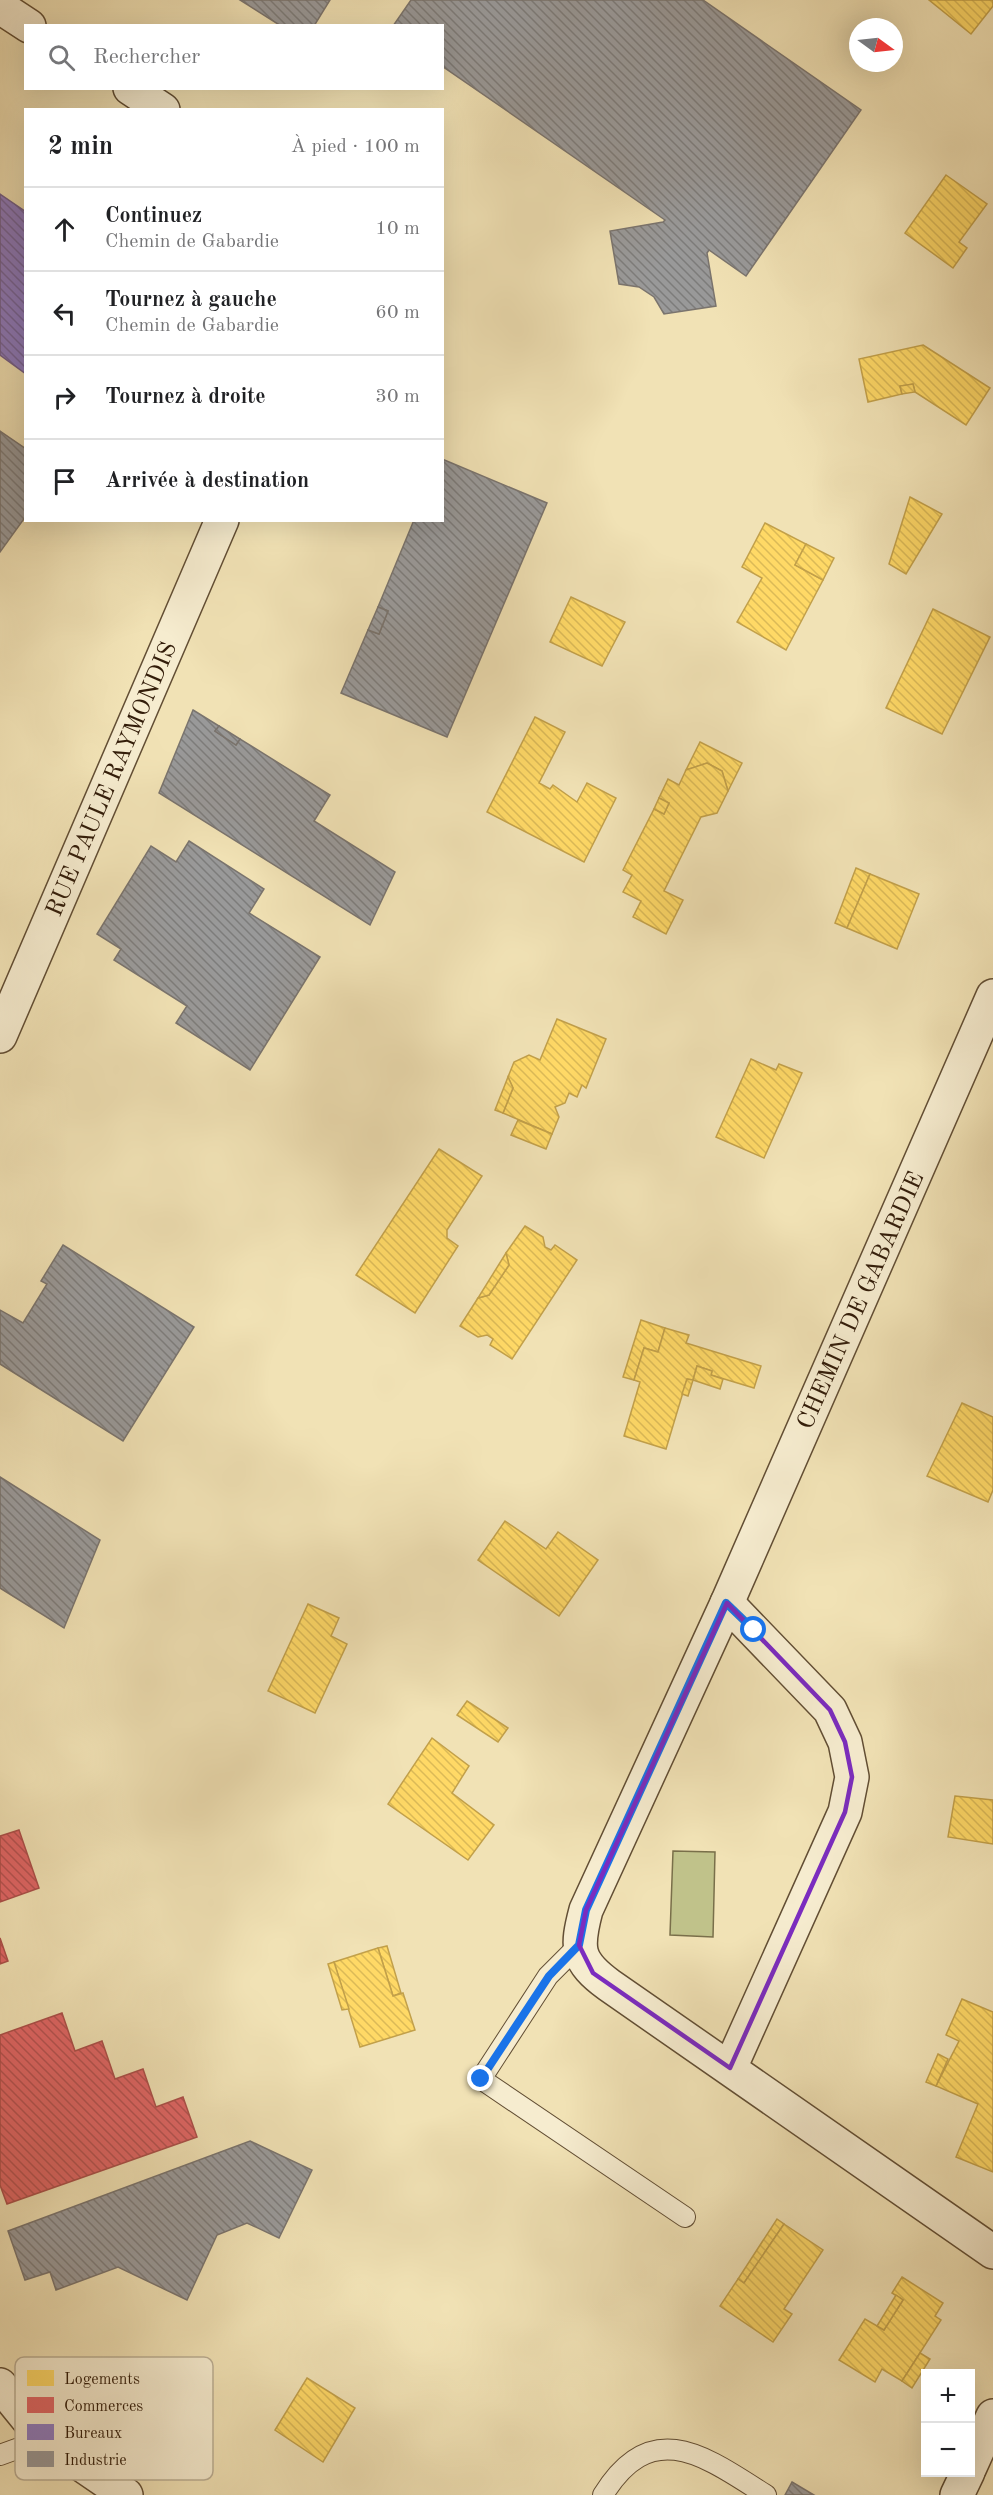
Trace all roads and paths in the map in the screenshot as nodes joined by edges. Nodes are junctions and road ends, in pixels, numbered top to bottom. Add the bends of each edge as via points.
1 (0, 8) edge
2 (26, 24) edge
3 (132, 90) edge
4 (160, 108) edge
5 (221, 522) edge
6 (993, 996) edge
7 (0, 1036) edge
8 (726, 1603) junction
9 (579, 1945) junction
10 (730, 2068) junction
11 (685, 2217) dead end
12 (993, 2252) edge
13 (0, 2385) edge
14 (15, 2406) edge
15 (993, 2416) edge
16 (15, 2450) edge
17 (0, 2455) edge
18 (975, 2457) edge
19 (966, 2477) edge
20 (104, 2480) edge
21 (126, 2495) edge
22 (603, 2495) edge
23 (766, 2495) edge
24 (957, 2495) edge

1 - 2 street
3 - 4 street
5 - 7 street, RUE PAULE RAYMONDIS
6 - 8 street, CHEMIN DE GABARDIE
8 - 9 street, CHEMIN DE GABARDIE via 586,1910
8 - 10 street via 830,1710 845,1742 852,1777 845,1812
9 - 10 street via 583,1960 593,1973
9 - 11 lane via 549,1976 481,2079
10 - 12 street
13 - 14 street
15 - 18 street
16 - 17 lane
19 - 24 street
20 - 21 street
22 - 23 lane via 628,2462 643,2454 671,2450 714,2462

